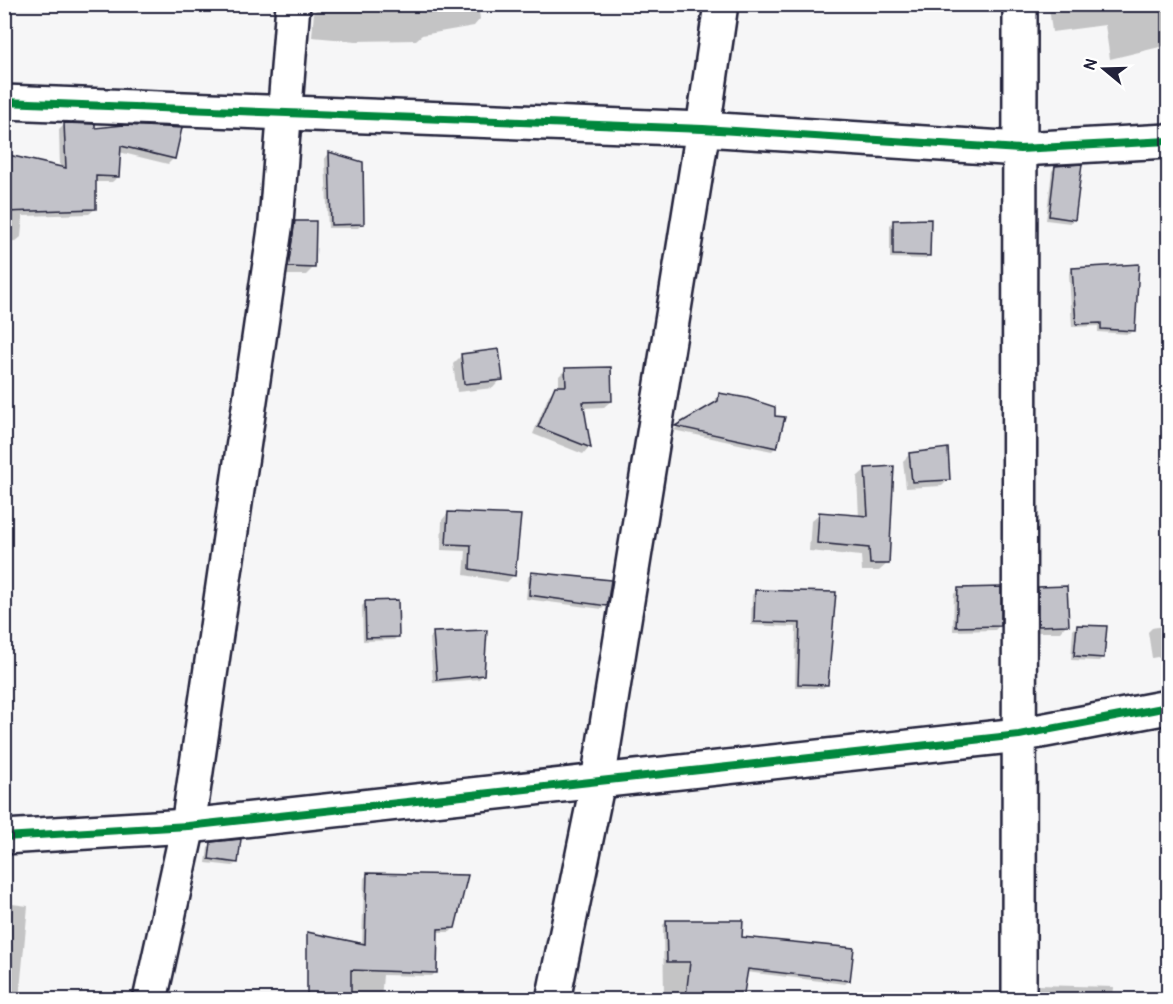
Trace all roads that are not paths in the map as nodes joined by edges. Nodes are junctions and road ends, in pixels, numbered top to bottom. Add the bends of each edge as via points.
1 (293, 4) edge
2 (721, 4) edge
3 (1020, 4) edge
4 (4, 102) edge
5 (285, 113) junction
6 (703, 129) junction
7 (1168, 141) edge
8 (1020, 149) junction
9 (1168, 707) edge
10 (1019, 735) junction
11 (598, 781) junction
12 (188, 826) junction
13 (4, 837) edge
14 (150, 999) edge
15 (553, 999) edge
16 (1019, 999) edge

1 - 5 street
2 - 6 street
3 - 8 street
4 - 5 street
5 - 6 street
5 - 12 street via 276,222
6 - 8 street
6 - 11 street
7 - 8 street
8 - 10 street
9 - 10 street
10 - 11 street
10 - 16 street
11 - 12 street
11 - 15 street
12 - 13 street
12 - 14 street

